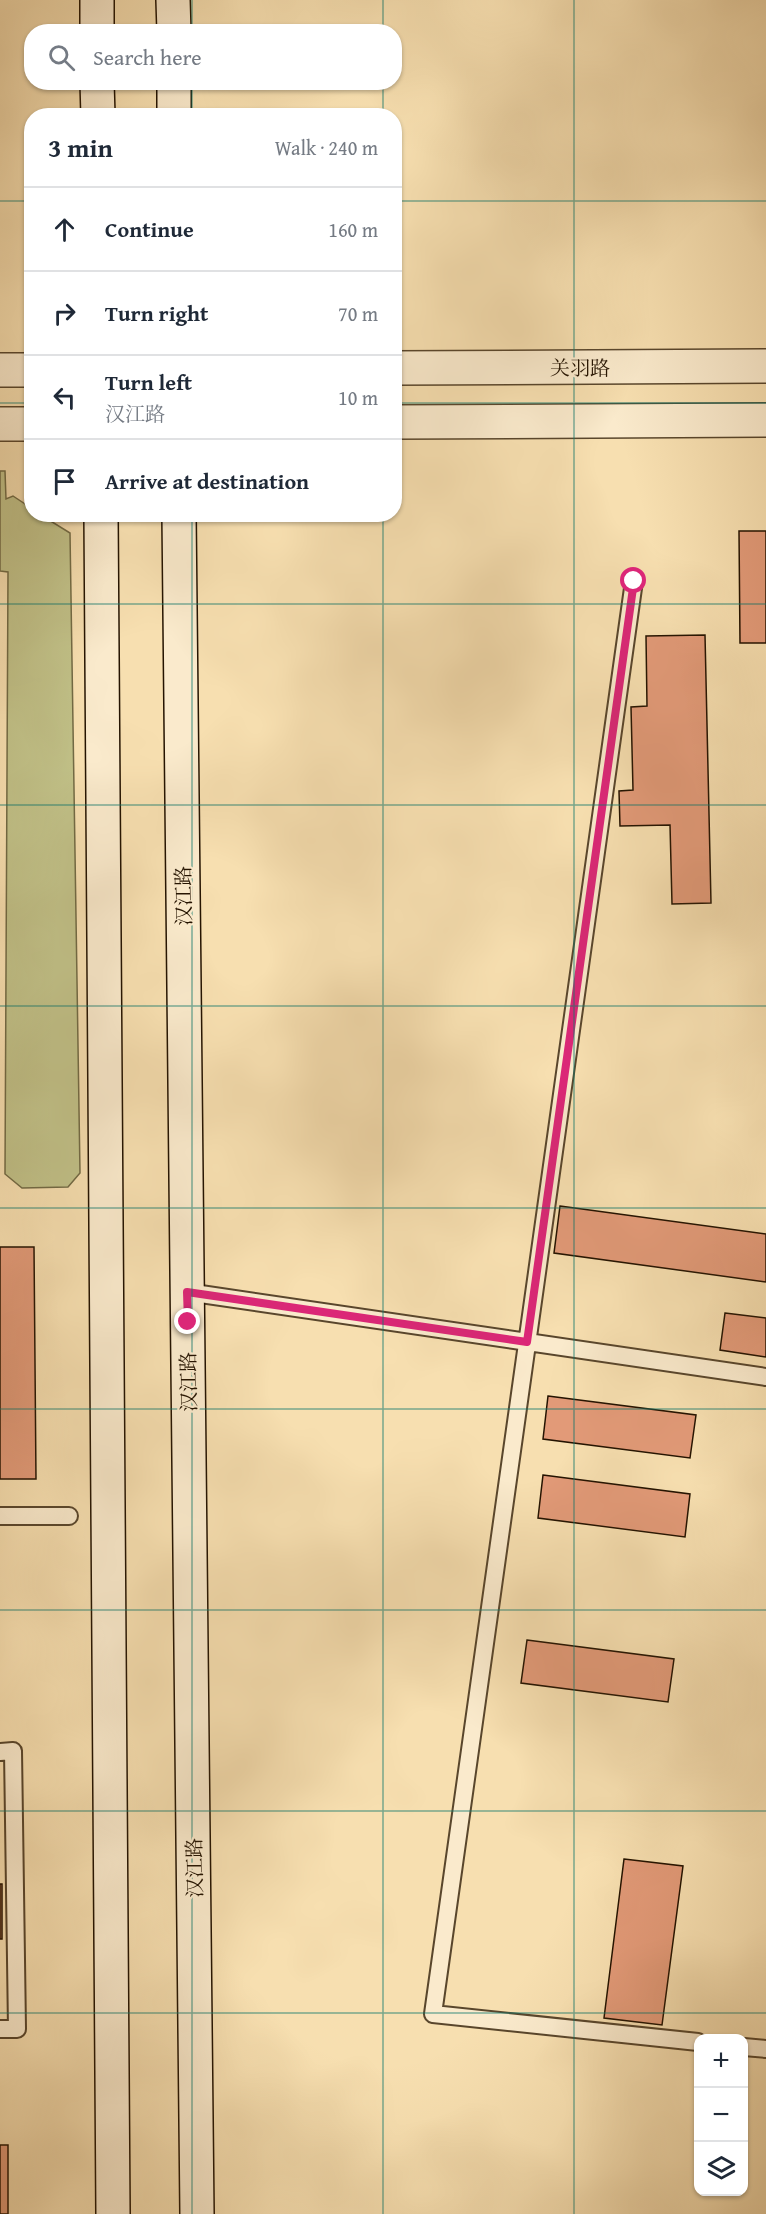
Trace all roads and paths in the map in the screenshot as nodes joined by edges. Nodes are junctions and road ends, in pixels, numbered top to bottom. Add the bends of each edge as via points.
1 (97, 0) edge
2 (173, 0) edge
3 (97, 24) edge
4 (174, 24) edge
5 (97, 90) edge
6 (174, 90) edge
7 (98, 108) edge
8 (174, 108) edge
9 (766, 366) edge
10 (402, 368) edge
11 (0, 370) edge
12 (24, 370) edge
13 (766, 420) edge
14 (402, 422) edge
15 (0, 424) edge
16 (24, 424) edge
17 (101, 522) edge
18 (179, 522) edge
19 (634, 581) dead end
20 (187, 1292) junction
21 (527, 1342) junction
22 (766, 1377) edge
23 (0, 1516) edge
24 (69, 1516) dead end
25 (0, 1752) edge
26 (0, 2029) edge
27 (694, 2041) edge
28 (748, 2047) edge
29 (766, 2049) edge
30 (112, 2212) edge
31 (197, 2214) edge

1 - 3 main road
2 - 4 main road
5 - 7 main road
6 - 8 main road
9 - 10 main road, 关羽路
11 - 12 main road
13 - 14 main road
15 - 16 main road
17 - 30 main road
18 - 20 main road, 汉江路
19 - 21 lane
20 - 21 lane
20 - 31 main road, 汉江路
21 - 22 lane
21 - 27 lane via 433,2014
23 - 24 lane
25 - 26 lane via 13,1752 18,2029
28 - 29 lane

